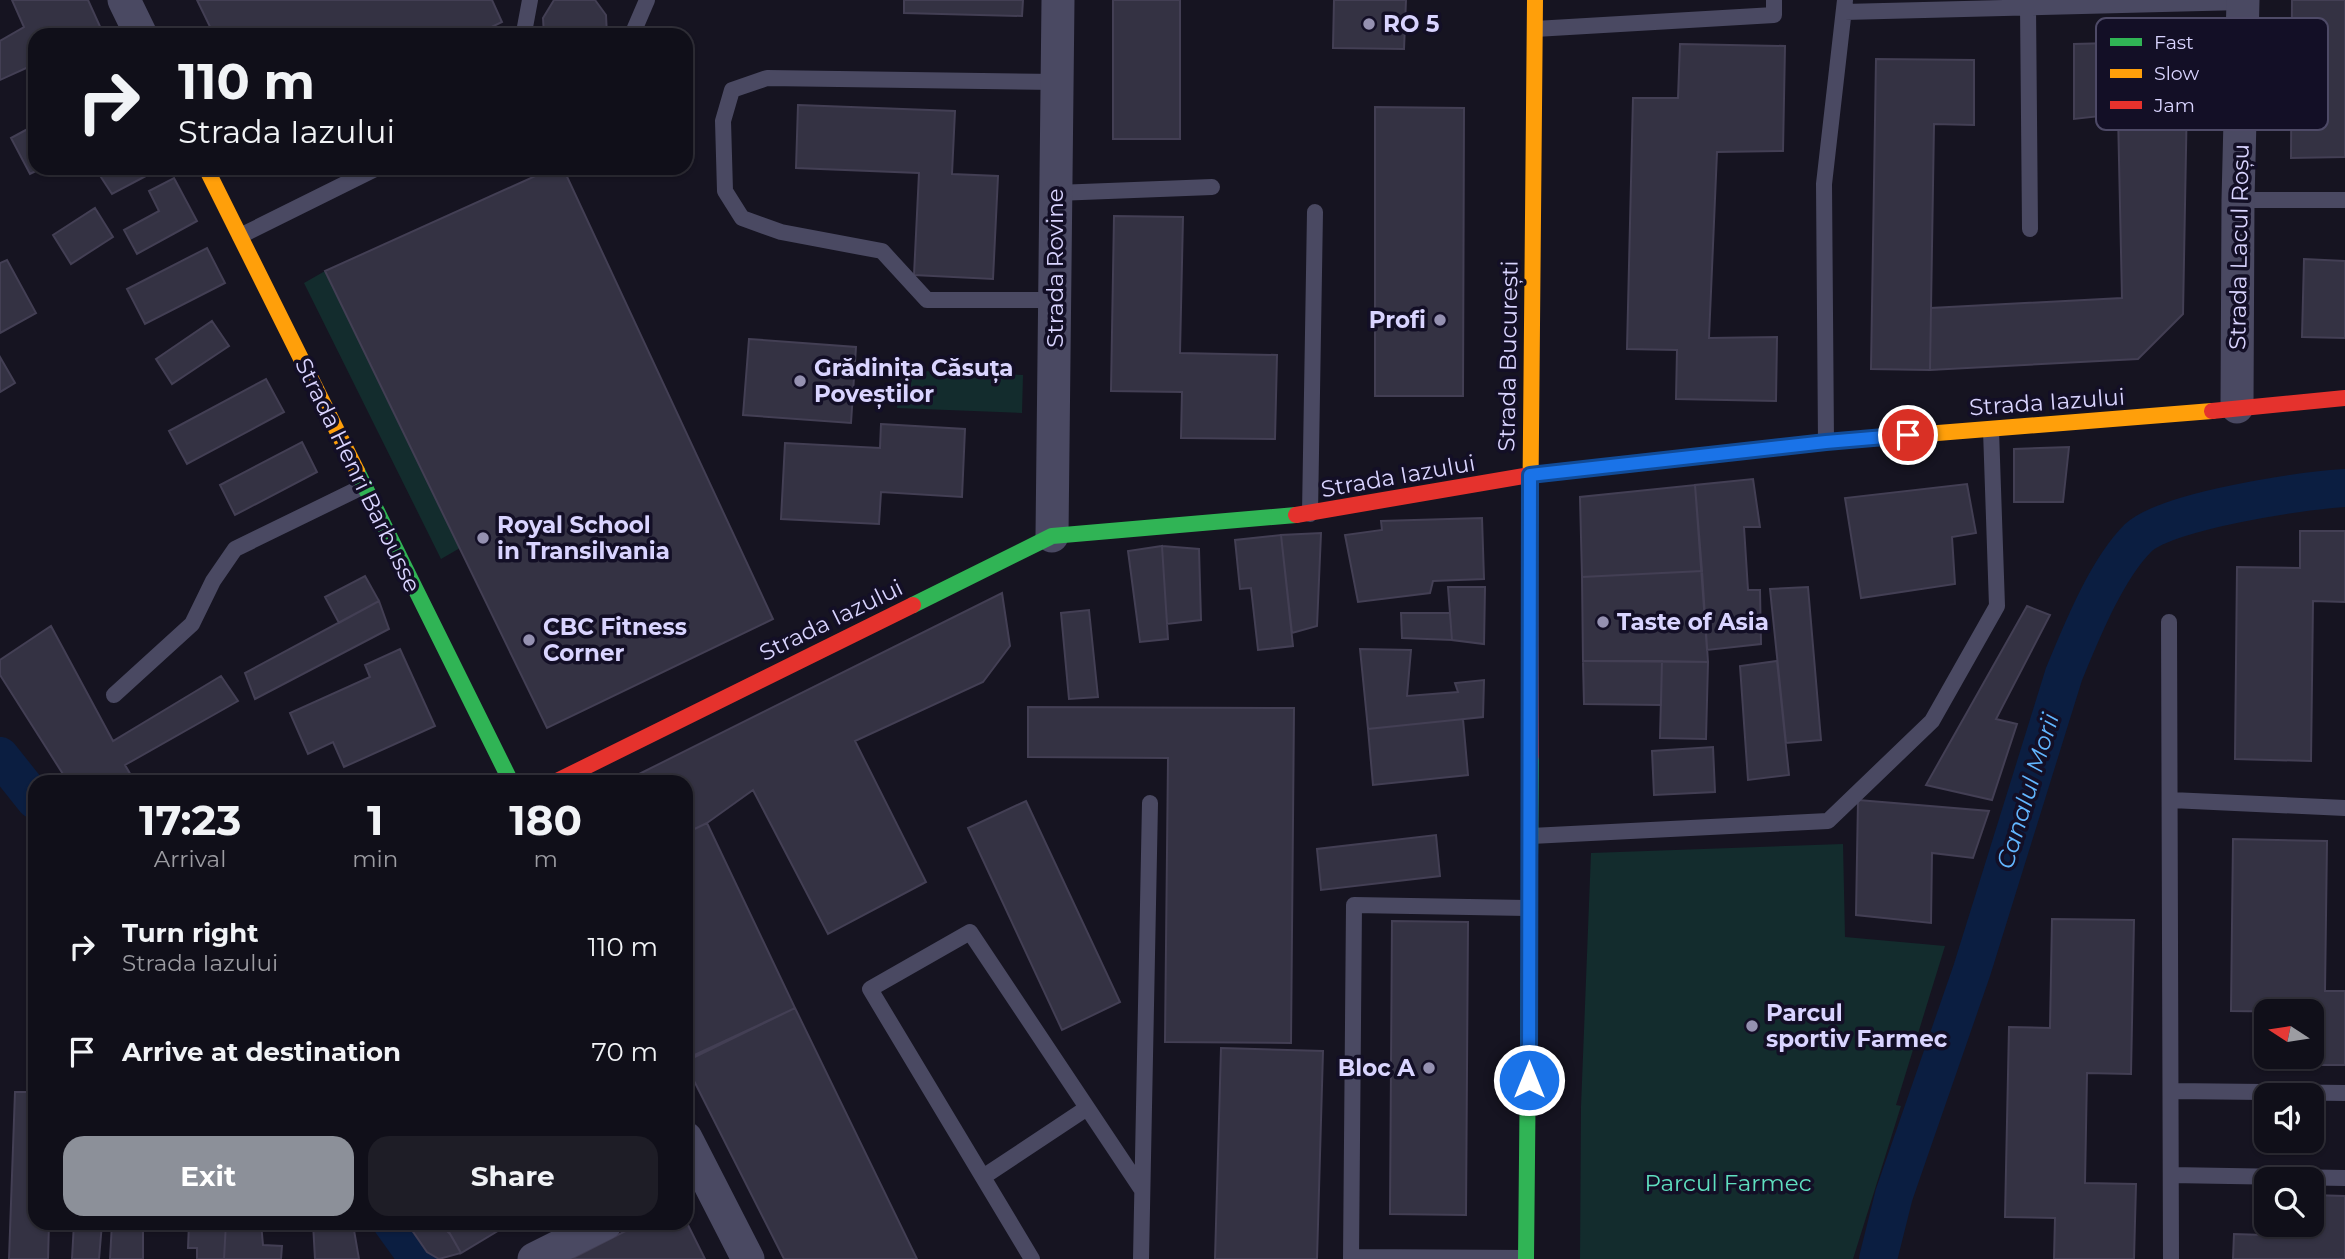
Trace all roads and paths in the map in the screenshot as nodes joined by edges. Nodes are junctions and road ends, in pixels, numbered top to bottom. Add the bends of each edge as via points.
1 (124, 0) edge
2 (530, 0) edge
3 (647, 0) edge
4 (1058, 0) edge
5 (1535, 0) edge
6 (1774, 0) edge
7 (2243, 1) edge
8 (1845, 6) edge
9 (2028, 6) junction
10 (138, 28) edge
11 (525, 28) edge
12 (635, 28) edge
13 (1535, 29) junction
14 (1057, 82) junction
15 (2240, 130) edge
16 (210, 175) edge
17 (362, 175) edge
18 (1213, 187) dead end
19 (1056, 193) junction
20 (2238, 200) junction
21 (2345, 200) edge
22 (1315, 212) dead end
23 (2030, 229) dead end
24 (240, 236) junction
25 (1055, 300) junction
26 (2345, 398) edge
27 (2238, 407) junction
28 (1991, 429) junction
29 (1826, 442) junction
30 (1530, 475) junction
31 (364, 486) junction
32 (1310, 514) junction
33 (1052, 536) junction
34 (2169, 622) dead end
35 (114, 695) dead end
36 (507, 775) edge
37 (569, 775) edge
38 (2171, 800) junction
39 (1150, 803) dead end
40 (2345, 808) edge
41 (1531, 836) junction
42 (1530, 908) junction
43 (2171, 1091) junction
44 (2345, 1093) edge
45 (1087, 1108) junction
46 (2171, 1175) junction
47 (983, 1177) junction
48 (2345, 1178) edge
49 (696, 1183) edge
50 (1142, 1191) junction
51 (592, 1230) edge
52 (1351, 1258) edge
53 (534, 1259) edge
54 (748, 1259) edge
55 (1032, 1259) edge
56 (1141, 1259) edge
57 (1527, 1259) edge
58 (2171, 1259) edge

1 - 10 street
2 - 11 lane
3 - 12 lane
4 - 14 street, Strada Rovine
5 - 13 street, Strada București
6 - 13 lane via 1774,15
7 - 9 lane, Strada Lacul Roșu
8 - 9 lane, Strada Lacul Roșu
8 - 29 lane via 1824,184
9 - 23 lane
13 - 30 street, Strada București
14 - 19 street, Strada Rovine
14 - 25 lane via 767,78 732,90 723,121 724,191 741,218 781,232 882,251 927,300
15 - 20 street, Strada Lacul Roșu
16 - 24 street, Strada Henri Barbusse
17 - 24 lane
18 - 19 lane
19 - 25 street, Strada Rovine
20 - 21 lane
20 - 27 street, Strada Lacul Roșu
22 - 32 lane
24 - 31 street, Strada Henri Barbusse
25 - 33 street, Strada Rovine
26 - 27 street, Strada Iazului
27 - 28 street, Strada Iazului
28 - 29 street, Strada Iazului
28 - 41 lane via 1997,606 1932,721 1828,821
29 - 30 street, Strada Iazului
30 - 32 street, Strada Iazului
30 - 41 street, Strada București
31 - 35 lane via 235,549 192,624
31 - 36 street, Strada Henri Barbusse
32 - 33 street, Strada Iazului
33 - 37 street, Strada Iazului
34 - 38 lane
38 - 40 lane
38 - 43 lane
39 - 50 lane
41 - 42 street, Strada București
42 - 52 lane via 1354,905
42 - 57 street, Strada București
43 - 44 lane
43 - 46 lane
45 - 47 lane
45 - 47 lane via 970,932 870,989
45 - 50 lane
46 - 48 lane
46 - 58 lane
47 - 55 lane
49 - 54 street
50 - 56 lane
51 - 53 street
52 - 57 lane

